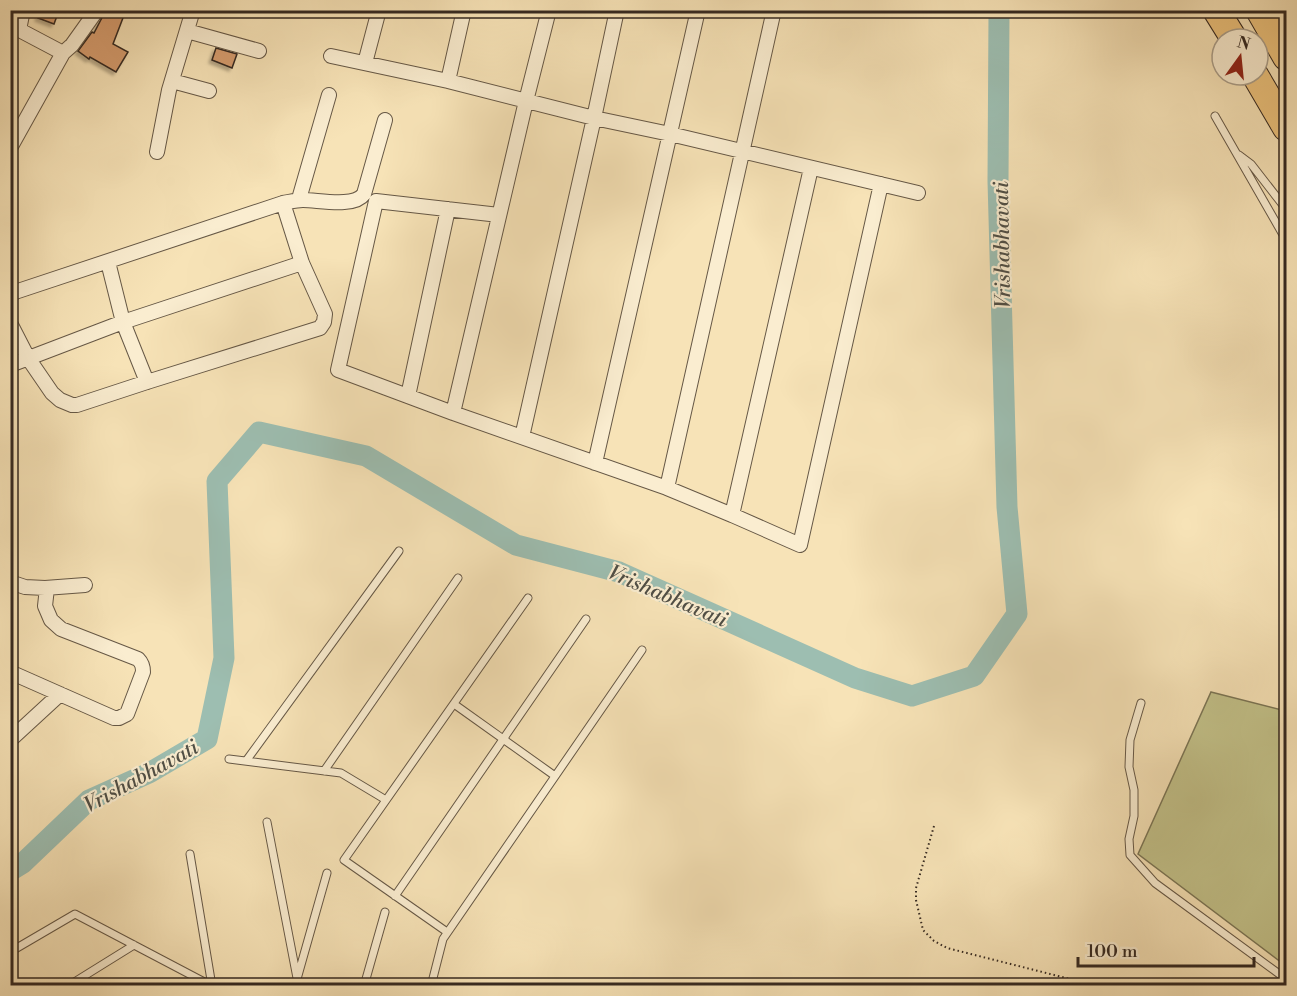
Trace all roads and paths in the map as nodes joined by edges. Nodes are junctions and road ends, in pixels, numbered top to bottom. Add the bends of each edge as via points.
1 (22, 10) edge
2 (97, 10) edge
3 (193, 10) edge
4 (379, 10) edge
5 (464, 10) edge
6 (549, 10) edge
7 (617, 10) edge
8 (698, 10) edge
9 (774, 10) edge
10 (1216, 10) edge
11 (1259, 10) edge
12 (15, 27) edge
13 (1227, 27) edge
14 (187, 31) junction
15 (258, 51) dead end
16 (63, 53) junction
17 (331, 56) dead end
18 (1287, 57) edge
19 (365, 63) junction
20 (172, 81) junction
21 (447, 81) junction
22 (1263, 87) edge
23 (210, 91) dead end
24 (329, 95) dead end
25 (526, 101) junction
26 (1215, 116) dead end
27 (594, 118) junction
28 (385, 120) dead end
29 (1287, 128) edge
30 (670, 134) junction
31 (10, 148) edge
32 (157, 152) dead end
33 (743, 152) junction
34 (1237, 154) junction
35 (811, 168) junction
36 (881, 184) junction
37 (918, 193) dead end
38 (299, 199) junction
39 (283, 203) junction
40 (448, 209) junction
41 (1287, 209) edge
42 (499, 215) junction
43 (1287, 240) edge
44 (108, 262) junction
45 (302, 263) junction
46 (10, 296) edge
47 (123, 322) junction
48 (10, 323) edge
49 (28, 358) junction
50 (10, 364) edge
51 (147, 382) junction
52 (408, 396) junction
53 (453, 413) junction
54 (522, 437) junction
55 (595, 463) junction
56 (667, 489) junction
57 (732, 515) junction
58 (399, 551) dead end
59 (458, 578) dead end
60 (10, 582) edge
61 (85, 585) dead end
62 (46, 588) junction
63 (528, 598) dead end
64 (586, 619) dead end
65 (642, 650) dead end
66 (10, 672) edge
67 (60, 694) junction
68 (1141, 703) dead end
69 (454, 704) junction
70 (503, 739) junction
71 (10, 741) edge
72 (229, 759) dead end
73 (246, 761) junction
74 (324, 771) junction
75 (555, 776) junction
76 (386, 800) junction
77 (267, 822) dead end
78 (934, 826) dead end
79 (190, 854) dead end
80 (327, 873) dead end
81 (395, 896) junction
82 (384, 912) dead end
83 (447, 932) junction
84 (134, 945) junction
85 (10, 952) edge
86 (296, 982) edge
87 (1286, 983) edge
88 (212, 985) edge
89 (68, 986) edge
90 (364, 986) edge
91 (431, 986) edge
92 (1090, 986) edge

1 - 12 street
2 - 16 street
3 - 14 street
4 - 19 street
5 - 21 street
6 - 25 street
7 - 27 street
8 - 30 street
9 - 33 street
10 - 13 highway
11 - 18 highway
12 - 16 street
14 - 15 street
14 - 20 street
16 - 31 street
17 - 19 street
19 - 21 street
20 - 23 street
20 - 32 street
21 - 25 street
22 - 29 highway
24 - 38 street
25 - 27 street
25 - 42 street
26 - 34 lane
27 - 30 street
27 - 54 street
28 - 38 street via 359,200
30 - 33 street
30 - 55 street
33 - 35 street
33 - 56 street
34 - 41 lane via 1251,164
34 - 43 lane
35 - 36 street
35 - 57 street
36 - 37 street
36 - 57 street via 800,545
38 - 39 street
39 - 44 street
39 - 45 street
40 - 42 street
40 - 52 street
40 - 52 street via 376,201 338,370
42 - 53 street
44 - 46 street
44 - 47 street
45 - 47 street
45 - 51 street via 325,314 320,328
47 - 49 street
47 - 51 street
48 - 49 street
49 - 50 street
49 - 51 street via 52,393 72,405
52 - 53 street
53 - 54 street
54 - 55 street
55 - 56 street
56 - 57 street
58 - 73 lane
59 - 74 lane
60 - 62 street
61 - 62 street
62 - 67 street via 45,606 51,620 61,629 138,659 143,667 127,714 119,718
63 - 69 lane
64 - 70 lane
65 - 75 lane
66 - 67 street
67 - 71 street
68 - 87 lane via 1130,740 1134,816 1130,855 1155,883
69 - 70 lane
69 - 76 lane
70 - 75 lane
70 - 81 lane
72 - 73 lane
73 - 74 lane
74 - 76 lane via 341,773
75 - 83 lane
76 - 81 lane via 344,860
77 - 86 lane
78 - 92 path via 916,888 923,930 947,948
79 - 88 lane
80 - 86 lane
81 - 83 lane
82 - 90 lane
83 - 91 lane
84 - 85 lane via 75,914
84 - 88 lane
84 - 89 lane

